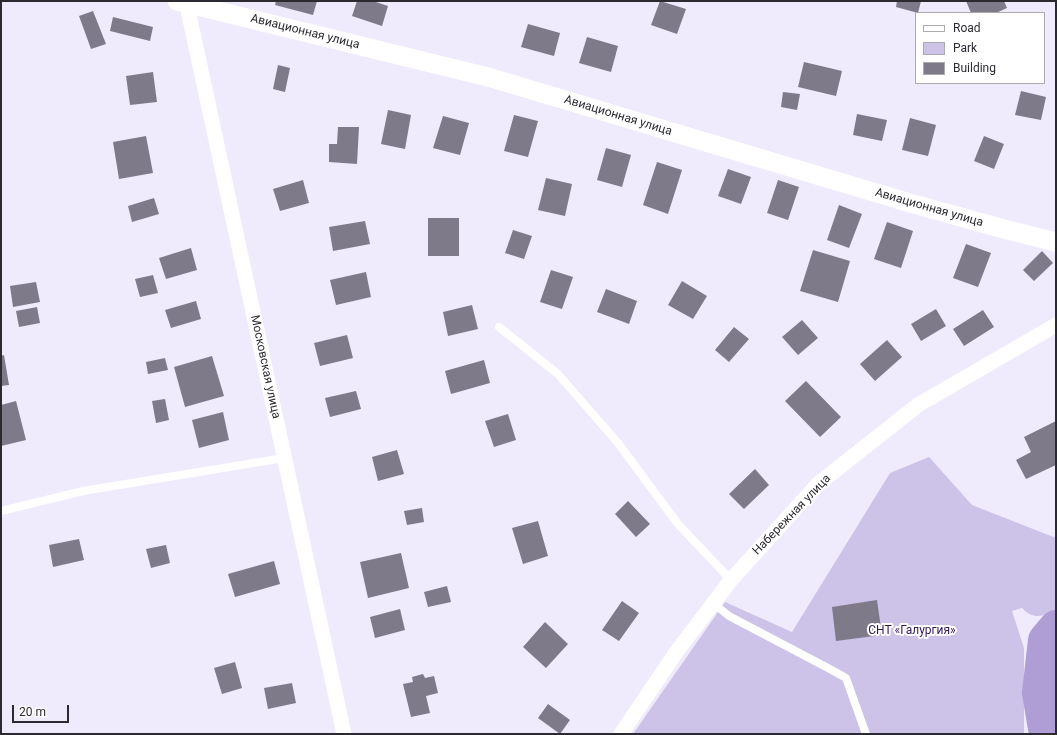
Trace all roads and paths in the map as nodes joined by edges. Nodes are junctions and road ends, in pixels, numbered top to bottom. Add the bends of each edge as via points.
1 (183, 2) edge
2 (1056, 242) edge
3 (1056, 325) edge
4 (499, 327) dead end
5 (284, 458) junction
6 (1, 511) edge
7 (731, 580) junction
8 (713, 603) junction
9 (344, 734) edge
10 (621, 734) edge
11 (866, 734) edge

1 - 2 street, Авиационная улица via 488,77 910,203
1 - 5 street, Московская улица
3 - 7 street, Набережная улица via 918,405 818,484
4 - 7 lane via 558,374 618,443 678,524
5 - 6 lane via 83,491
5 - 9 street, Московская улица
7 - 8 street, Набережная улица
8 - 10 street, Набережная улица
8 - 11 lane via 729,616 846,678

